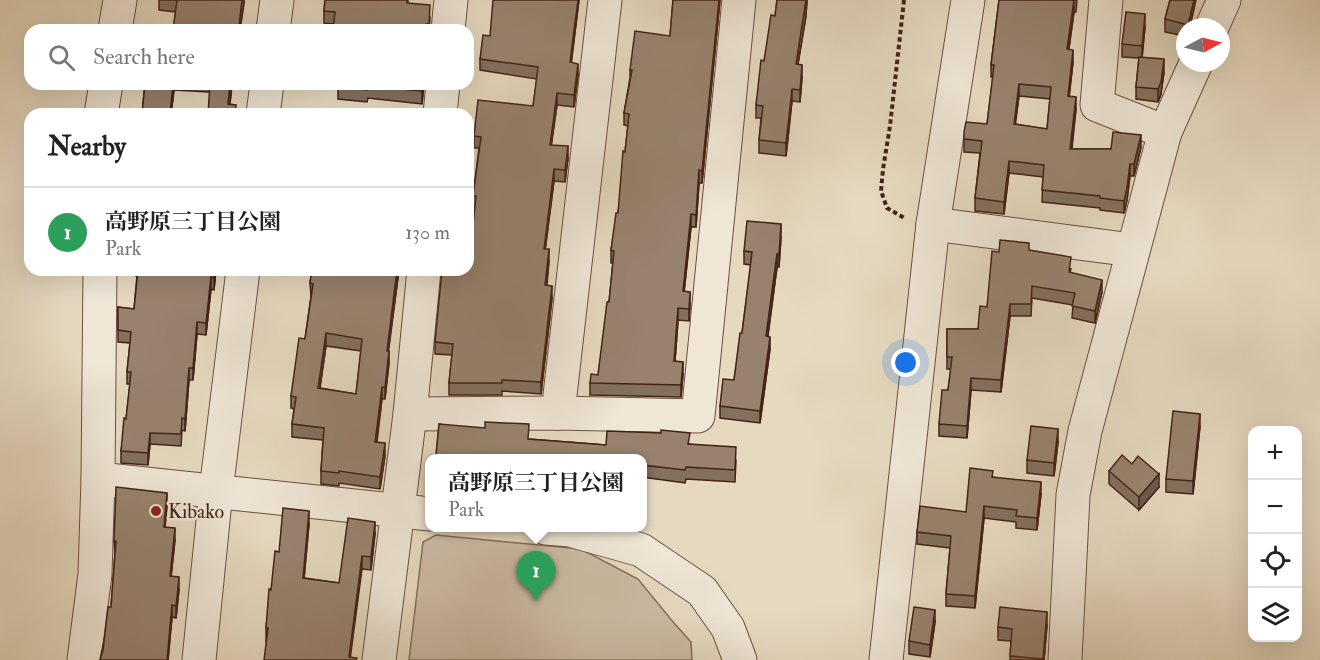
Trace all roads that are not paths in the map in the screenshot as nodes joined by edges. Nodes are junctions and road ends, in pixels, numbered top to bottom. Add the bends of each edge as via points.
1 (120, 0) edge
2 (277, 0) edge
3 (451, 0) edge
4 (605, 0) edge
5 (739, 0) edge
6 (968, 0) edge
7 (1106, 0) edge
8 (1224, 0) edge
9 (1216, 18) edge
10 (117, 24) edge
11 (274, 24) edge
12 (449, 24) edge
13 (1192, 72) edge
14 (105, 90) edge
15 (266, 90) edge
16 (442, 90) edge
17 (103, 108) edge
18 (264, 108) edge
19 (441, 108) edge
20 (1165, 132) junction
21 (933, 225) junction
22 (1132, 250) junction
23 (100, 276) edge
24 (242, 276) edge
25 (423, 276) edge
26 (558, 413) junction
27 (410, 414) junction
28 (98, 479) junction
29 (216, 491) junction
30 (414, 512) edge
31 (577, 532) edge
32 (84, 660) edge
33 (199, 660) edge
34 (379, 660) edge
35 (740, 660) edge
36 (886, 660) edge
37 (1065, 660) edge

1 - 10 street
2 - 11 street
3 - 12 street
4 - 26 street
5 - 26 street via 698,416
6 - 21 street
7 - 20 street via 1097,105
8 - 9 street
13 - 20 street
14 - 17 street
15 - 18 street
16 - 19 street
20 - 22 street
21 - 22 street
21 - 36 street
22 - 37 street via 1085,431 1073,495
23 - 28 street
24 - 29 street
25 - 27 street
26 - 27 street
27 - 30 street
28 - 29 street
28 - 32 street via 95,574
29 - 30 street
29 - 33 street
30 - 34 street
31 - 35 street via 641,550 702,591 728,628

